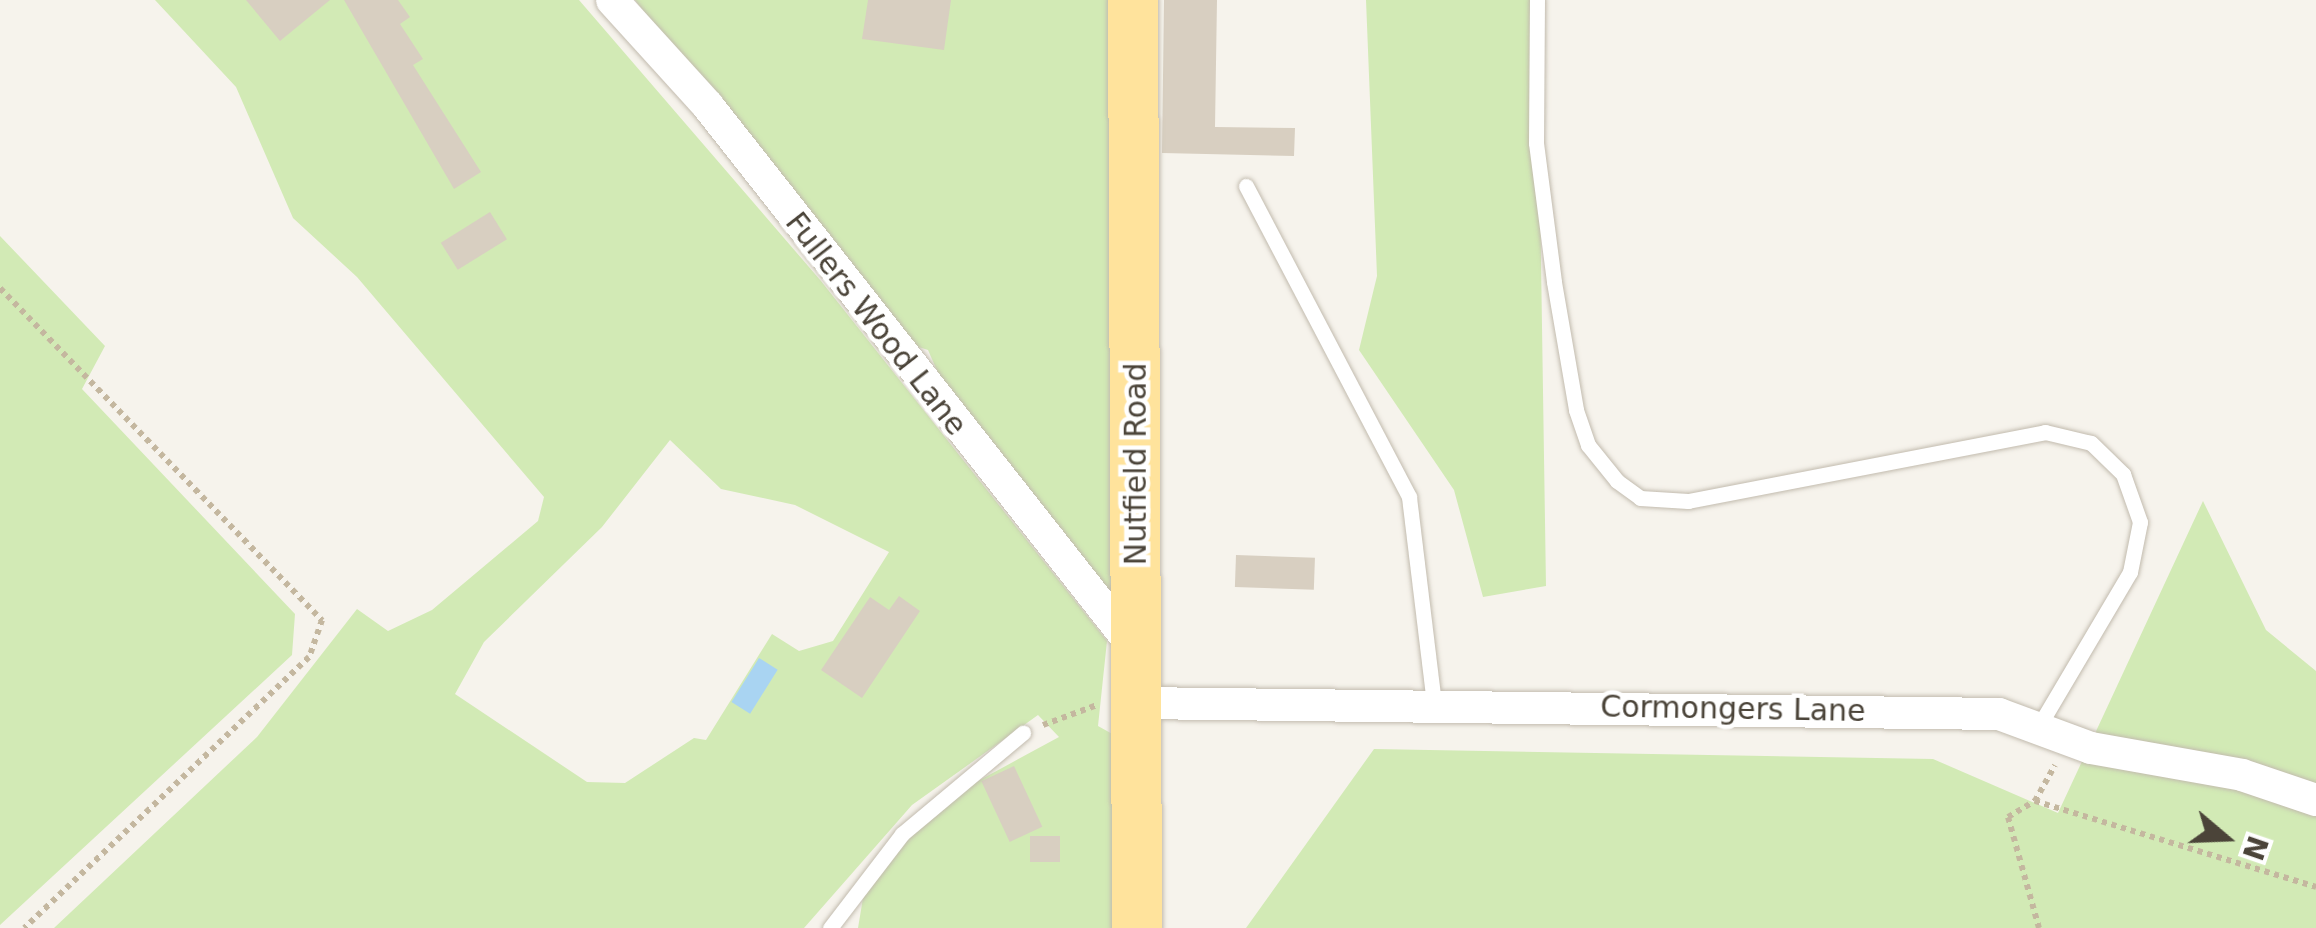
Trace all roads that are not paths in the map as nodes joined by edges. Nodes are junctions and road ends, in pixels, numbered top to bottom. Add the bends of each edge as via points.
1 (612, 0) edge
2 (1133, 0) edge
3 (1537, 0) edge
4 (1246, 186) dead end
5 (1137, 652) junction
6 (1138, 704) junction
7 (1434, 704) junction
8 (2036, 729) junction
9 (1023, 733) road end
10 (2316, 800) edge
11 (830, 928) edge
12 (1137, 928) edge

1 - 5 street, Fullers Wood Lane via 708,106
2 - 5 main road, Nutfield Road
3 - 8 lane via 1536,144 1557,300 1582,427 1616,481 1640,498 1688,502 2045,432 2090,443 2123,474 2140,522 2130,572
4 - 7 lane via 1409,497
5 - 6 main road, Nutfield Road
6 - 7 street, Cormongers Lane
6 - 12 main road, Nutfield Road
7 - 8 street, Cormongers Lane via 1999,714
8 - 10 street, Cormongers Lane
9 - 11 lane via 902,834

